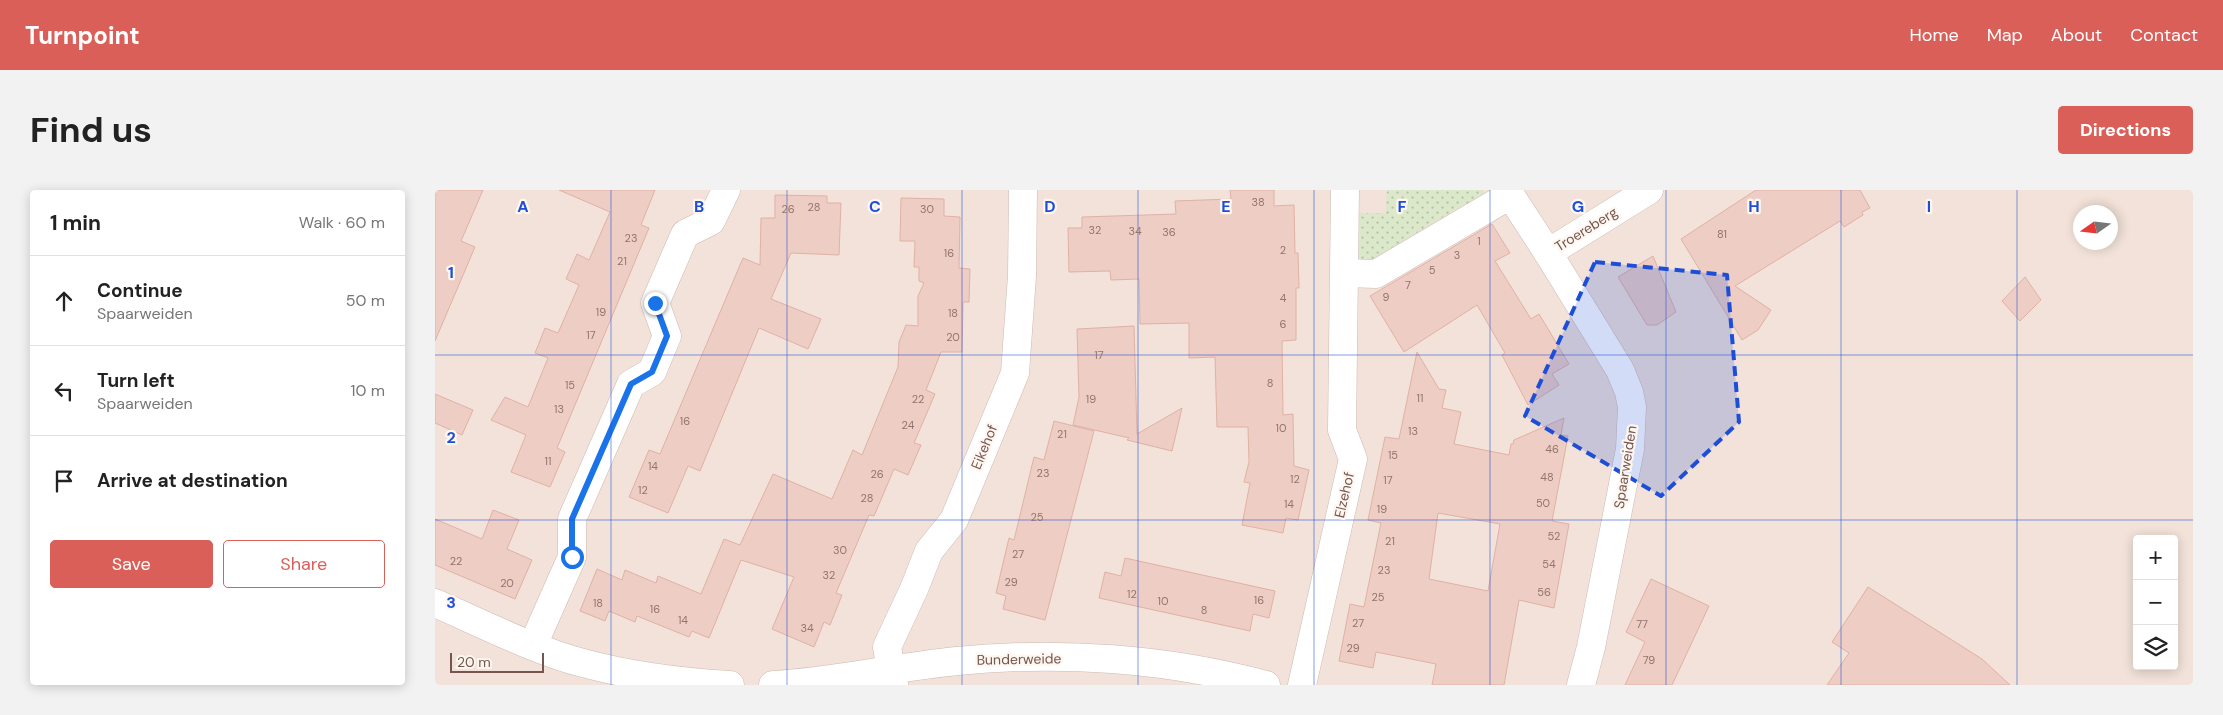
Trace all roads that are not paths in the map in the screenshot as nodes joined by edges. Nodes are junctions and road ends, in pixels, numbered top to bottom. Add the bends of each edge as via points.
1 (726, 190) edge
2 (1023, 190) edge
3 (1345, 190) edge
4 (1649, 190) edge
5 (1509, 192) edge
6 (1548, 253) junction
7 (1345, 273) junction
8 (435, 603) edge
9 (533, 645) junction
10 (892, 677) edge
11 (730, 685) edge
12 (773, 685) edge
13 (1266, 685) edge
14 (1302, 685) edge
15 (1581, 685) edge

1 - 9 street via 711,221 685,234 655,303 667,336 652,372 631,384 572,519 572,557
2 - 10 street, Eikehof via 1022,276 1015,373 954,520 929,551 887,647
3 - 7 street, Elzehof
4 - 6 street, Troereberg
5 - 6 street, Spaarweiden
5 - 7 street via 1376,274
6 - 15 street, Spaarweiden via 1620,370 1632,407 1630,448
7 - 14 street, Elzehof via 1342,430 1353,459
8 - 9 street
9 - 11 street via 581,663 630,674
10 - 12 street, Bunderweide
10 - 13 street, Bunderweide via 958,660 1102,659 1203,671

